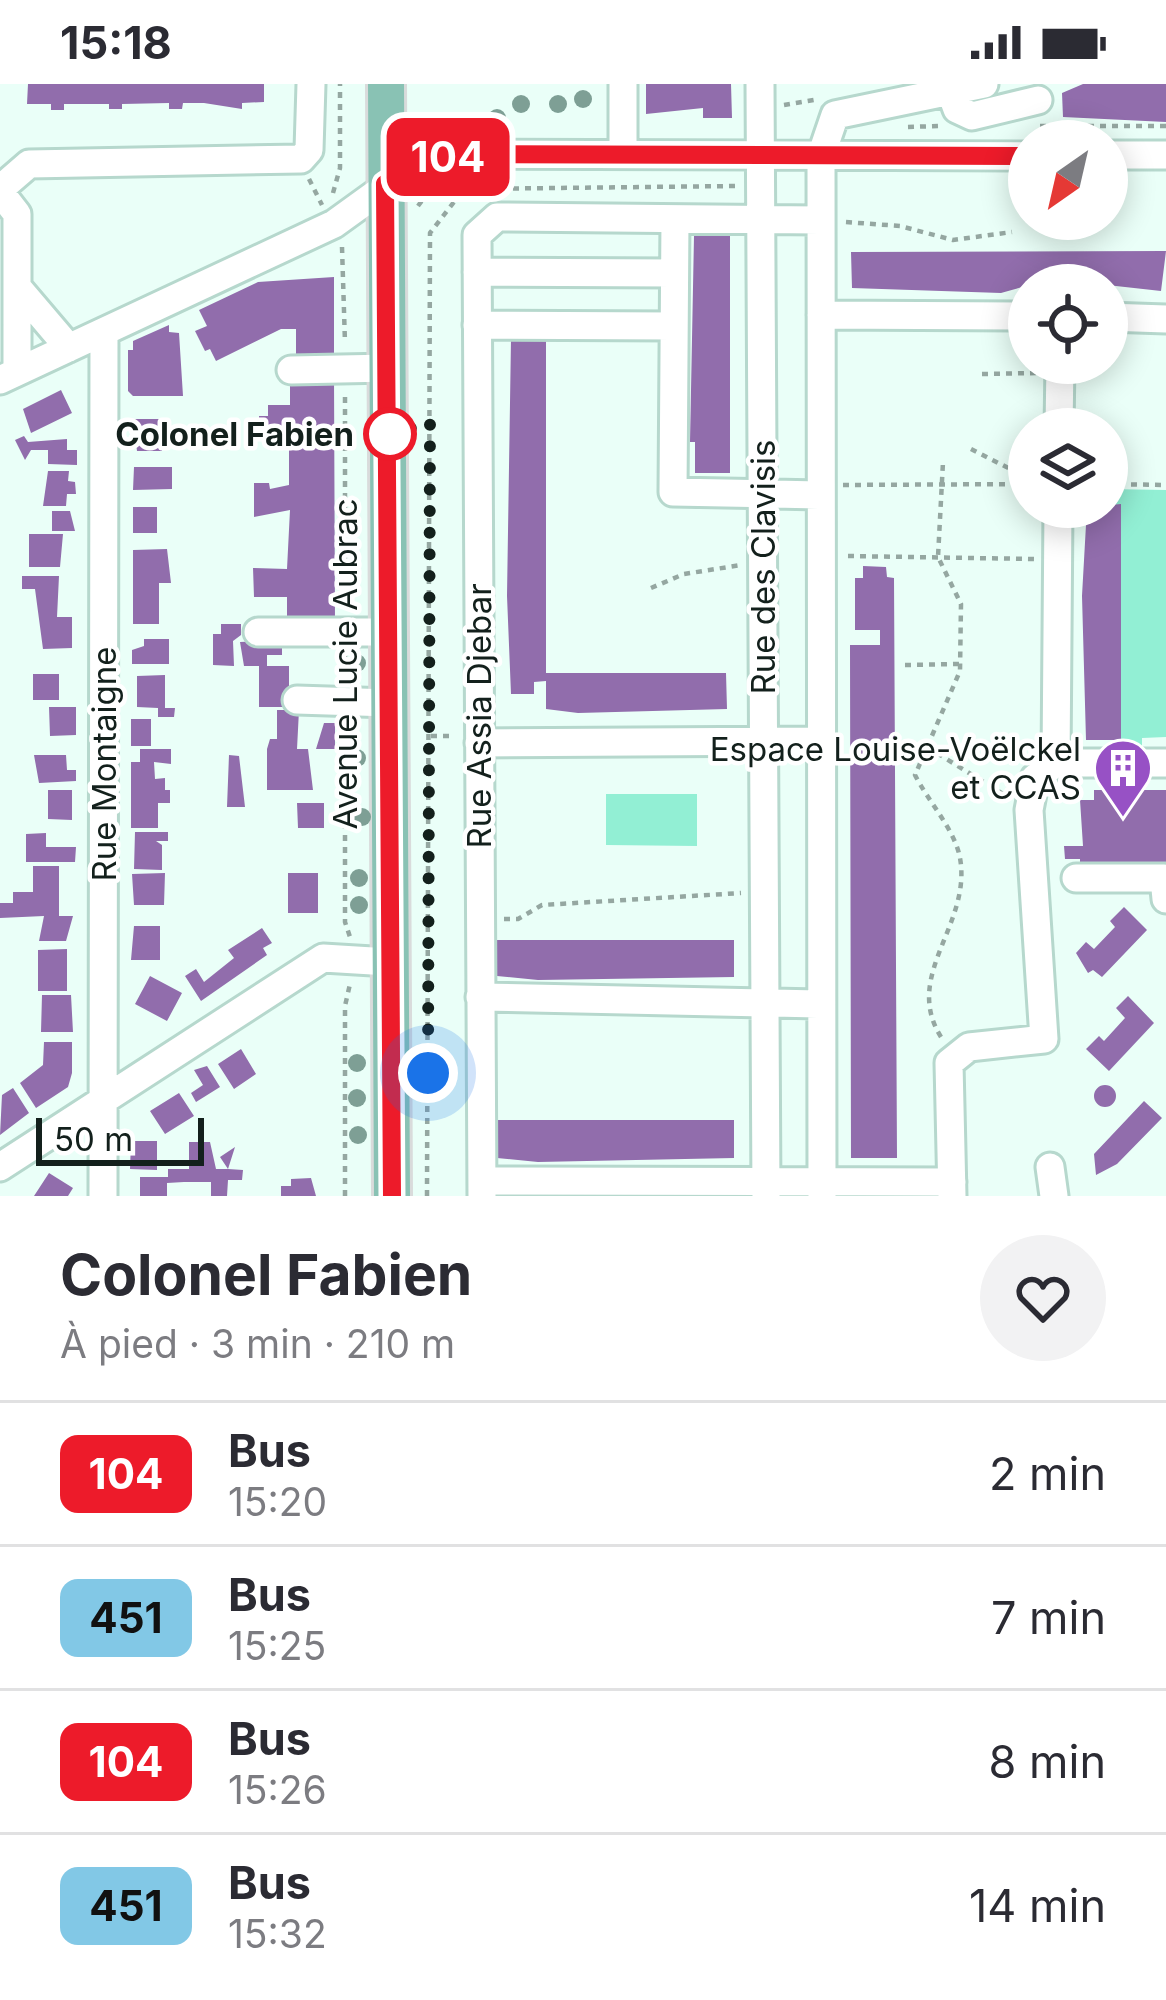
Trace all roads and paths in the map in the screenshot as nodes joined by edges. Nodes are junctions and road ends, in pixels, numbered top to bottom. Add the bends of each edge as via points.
1 (311, 84) edge
2 (340, 84) edge
3 (386, 84) edge
4 (623, 84) edge
5 (760, 84) edge
6 (984, 84) edge
7 (950, 90) junction
8 (898, 92) edge
9 (1038, 100) dead end
10 (340, 115) junction
11 (354, 115) dead end
12 (623, 153) junction
13 (759, 153) junction
14 (305, 155) junction
15 (1128, 155) edge
16 (1166, 155) edge
17 (821, 156) junction
18 (1008, 156) edge
19 (454, 170) dead end
20 (540, 172) dead end
21 (441, 177) dead end
22 (385, 184) junction
23 (762, 186) junction
24 (557, 188) junction
25 (464, 189) junction
26 (0, 190) edge
27 (413, 219) dead end
28 (674, 219) junction
29 (762, 220) junction
30 (820, 220) junction
31 (1008, 233) edge
32 (340, 238) dead end
33 (477, 272) junction
34 (674, 273) junction
35 (12, 302) edge
36 (821, 315) junction
37 (1008, 316) edge
38 (1128, 318) edge
39 (1166, 319) edge
40 (477, 325) junction
41 (674, 326) junction
42 (104, 332) junction
43 (69, 348) junction
44 (390, 368) junction
45 (345, 369) junction
46 (291, 370) dead end
47 (1008, 372) edge
48 (982, 374) dead end
49 (9, 376) edge
50 (971, 449) dead end
51 (943, 462) dead end
52 (1008, 468) edge
53 (1008, 484) edge
54 (1128, 484) edge
55 (942, 485) junction
56 (1166, 485) edge
57 (819, 490) junction
58 (763, 494) junction
59 (1058, 528) edge
60 (819, 556) junction
61 (938, 557) junction
62 (1058, 560) junction
63 (763, 566) junction
64 (651, 588) dead end
65 (259, 632) dead end
66 (390, 632) junction
67 (345, 633) junction
68 (960, 664) junction
69 (905, 665) dead end
70 (297, 700) dead end
71 (345, 701) junction
72 (390, 703) junction
73 (764, 741) junction
74 (819, 741) junction
75 (479, 743) junction
76 (927, 747) junction
77 (1056, 763) junction
78 (1166, 763) edge
79 (1029, 810) junction
80 (1076, 878) dead end
81 (764, 892) junction
82 (1166, 899) edge
83 (480, 919) junction
84 (352, 947) dead end
85 (389, 962) junction
86 (352, 970) dead end
87 (480, 997) junction
88 (765, 1003) junction
89 (818, 1004) junction
90 (957, 1057) junction
91 (104, 1098) junction
92 (0, 1167) edge
93 (1050, 1167) dead end
94 (482, 1188) edge
95 (766, 1189) edge
96 (822, 1189) edge
97 (952, 1189) edge
98 (103, 1196) edge
99 (345, 1196) edge
100 (392, 1196) edge
101 (428, 1196) edge
102 (1054, 1196) edge

1 - 14 street
2 - 10 path
3 - 22 main road, Avenue Lucie Aubrac
4 - 12 street
5 - 13 street, Rue des Clavisis
6 - 7 street
7 - 8 street
7 - 9 street via 958,109 972,116
8 - 17 street via 835,115
10 - 11 path
10 - 14 path via 340,168 328,210 314,197
12 - 13 street
12 - 22 street via 463,154 417,164
13 - 17 street
13 - 23 street, Rue des Clavisis
14 - 26 street via 29,164
15 - 16 street
17 - 18 street
17 - 30 street, Rue des Clavisis
19 - 25 path via 465,170
20 - 24 path
21 - 27 path
22 - 42 street via 334,224
22 - 44 main road, Avenue Lucie Aubrac
23 - 24 path
23 - 29 street, Rue des Clavisis
24 - 25 path
25 - 101 path via 430,233
26 - 35 street via 16,214
28 - 29 street
28 - 33 street, Rue Assia Djebar via 497,217 477,235
28 - 34 street
29 - 30 street
29 - 58 street, Rue des Clavisis
30 - 31 path via 953,240
30 - 36 street, Rue des Clavisis
32 - 45 path, Avenue Lucie Aubrac
33 - 34 street
33 - 40 street, Rue Assia Djebar
34 - 41 street
35 - 43 street
35 - 49 street
36 - 37 street
36 - 57 street, Rue des Clavisis
38 - 39 street
40 - 41 street
40 - 75 street, Rue Assia Djebar
41 - 58 street via 673,492
42 - 43 street
42 - 91 street, Rue Montaigne
43 - 49 street
44 - 45 street
44 - 66 main road, Avenue Lucie Aubrac
45 - 46 street
45 - 67 path, Avenue Lucie Aubrac
47 - 48 path
50 - 52 path
51 - 55 path
53 - 55 path
54 - 56 path
55 - 57 path
55 - 61 path
57 - 58 street
57 - 60 street, Rue des Clavisis
58 - 63 street, Rue des Clavisis
59 - 62 street
60 - 61 path
60 - 74 street, Rue des Clavisis
61 - 62 path
61 - 68 path via 961,604
62 - 77 street
63 - 64 path via 721,565
63 - 73 street, Rue des Clavisis
65 - 67 street
66 - 67 street
66 - 72 main road, Avenue Lucie Aubrac
67 - 71 path, Avenue Lucie Aubrac
68 - 69 path
68 - 76 path
70 - 71 street
71 - 72 street
71 - 84 path, Avenue Lucie Aubrac via 345,922
72 - 85 main road, Avenue Lucie Aubrac
73 - 74 street
73 - 75 street
73 - 81 street, Rue des Clavisis
74 - 89 street, Rue des Clavisis
75 - 83 street, Rue Assia Djebar
76 - 79 path
76 - 90 path via 915,776 960,855 960,886 955,922 926,984 931,1021
77 - 78 street
77 - 79 street via 1035,778
79 - 90 street via 1044,1039 969,1047
80 - 82 street via 1164,878
81 - 83 path via 542,905 518,919
81 - 88 street, Rue des Clavisis
83 - 87 street, Rue Assia Djebar
85 - 91 street via 323,958
85 - 100 main road, Avenue Lucie Aubrac
86 - 99 path
87 - 88 street
87 - 94 street, Rue Assia Djebar
88 - 89 street
88 - 95 street, Rue des Clavisis
89 - 96 street, Rue des Clavisis
90 - 97 street via 949,1064
91 - 92 street
91 - 98 street, Rue Montaigne
93 - 102 street
94 - 95 street
95 - 96 street
96 - 97 street

